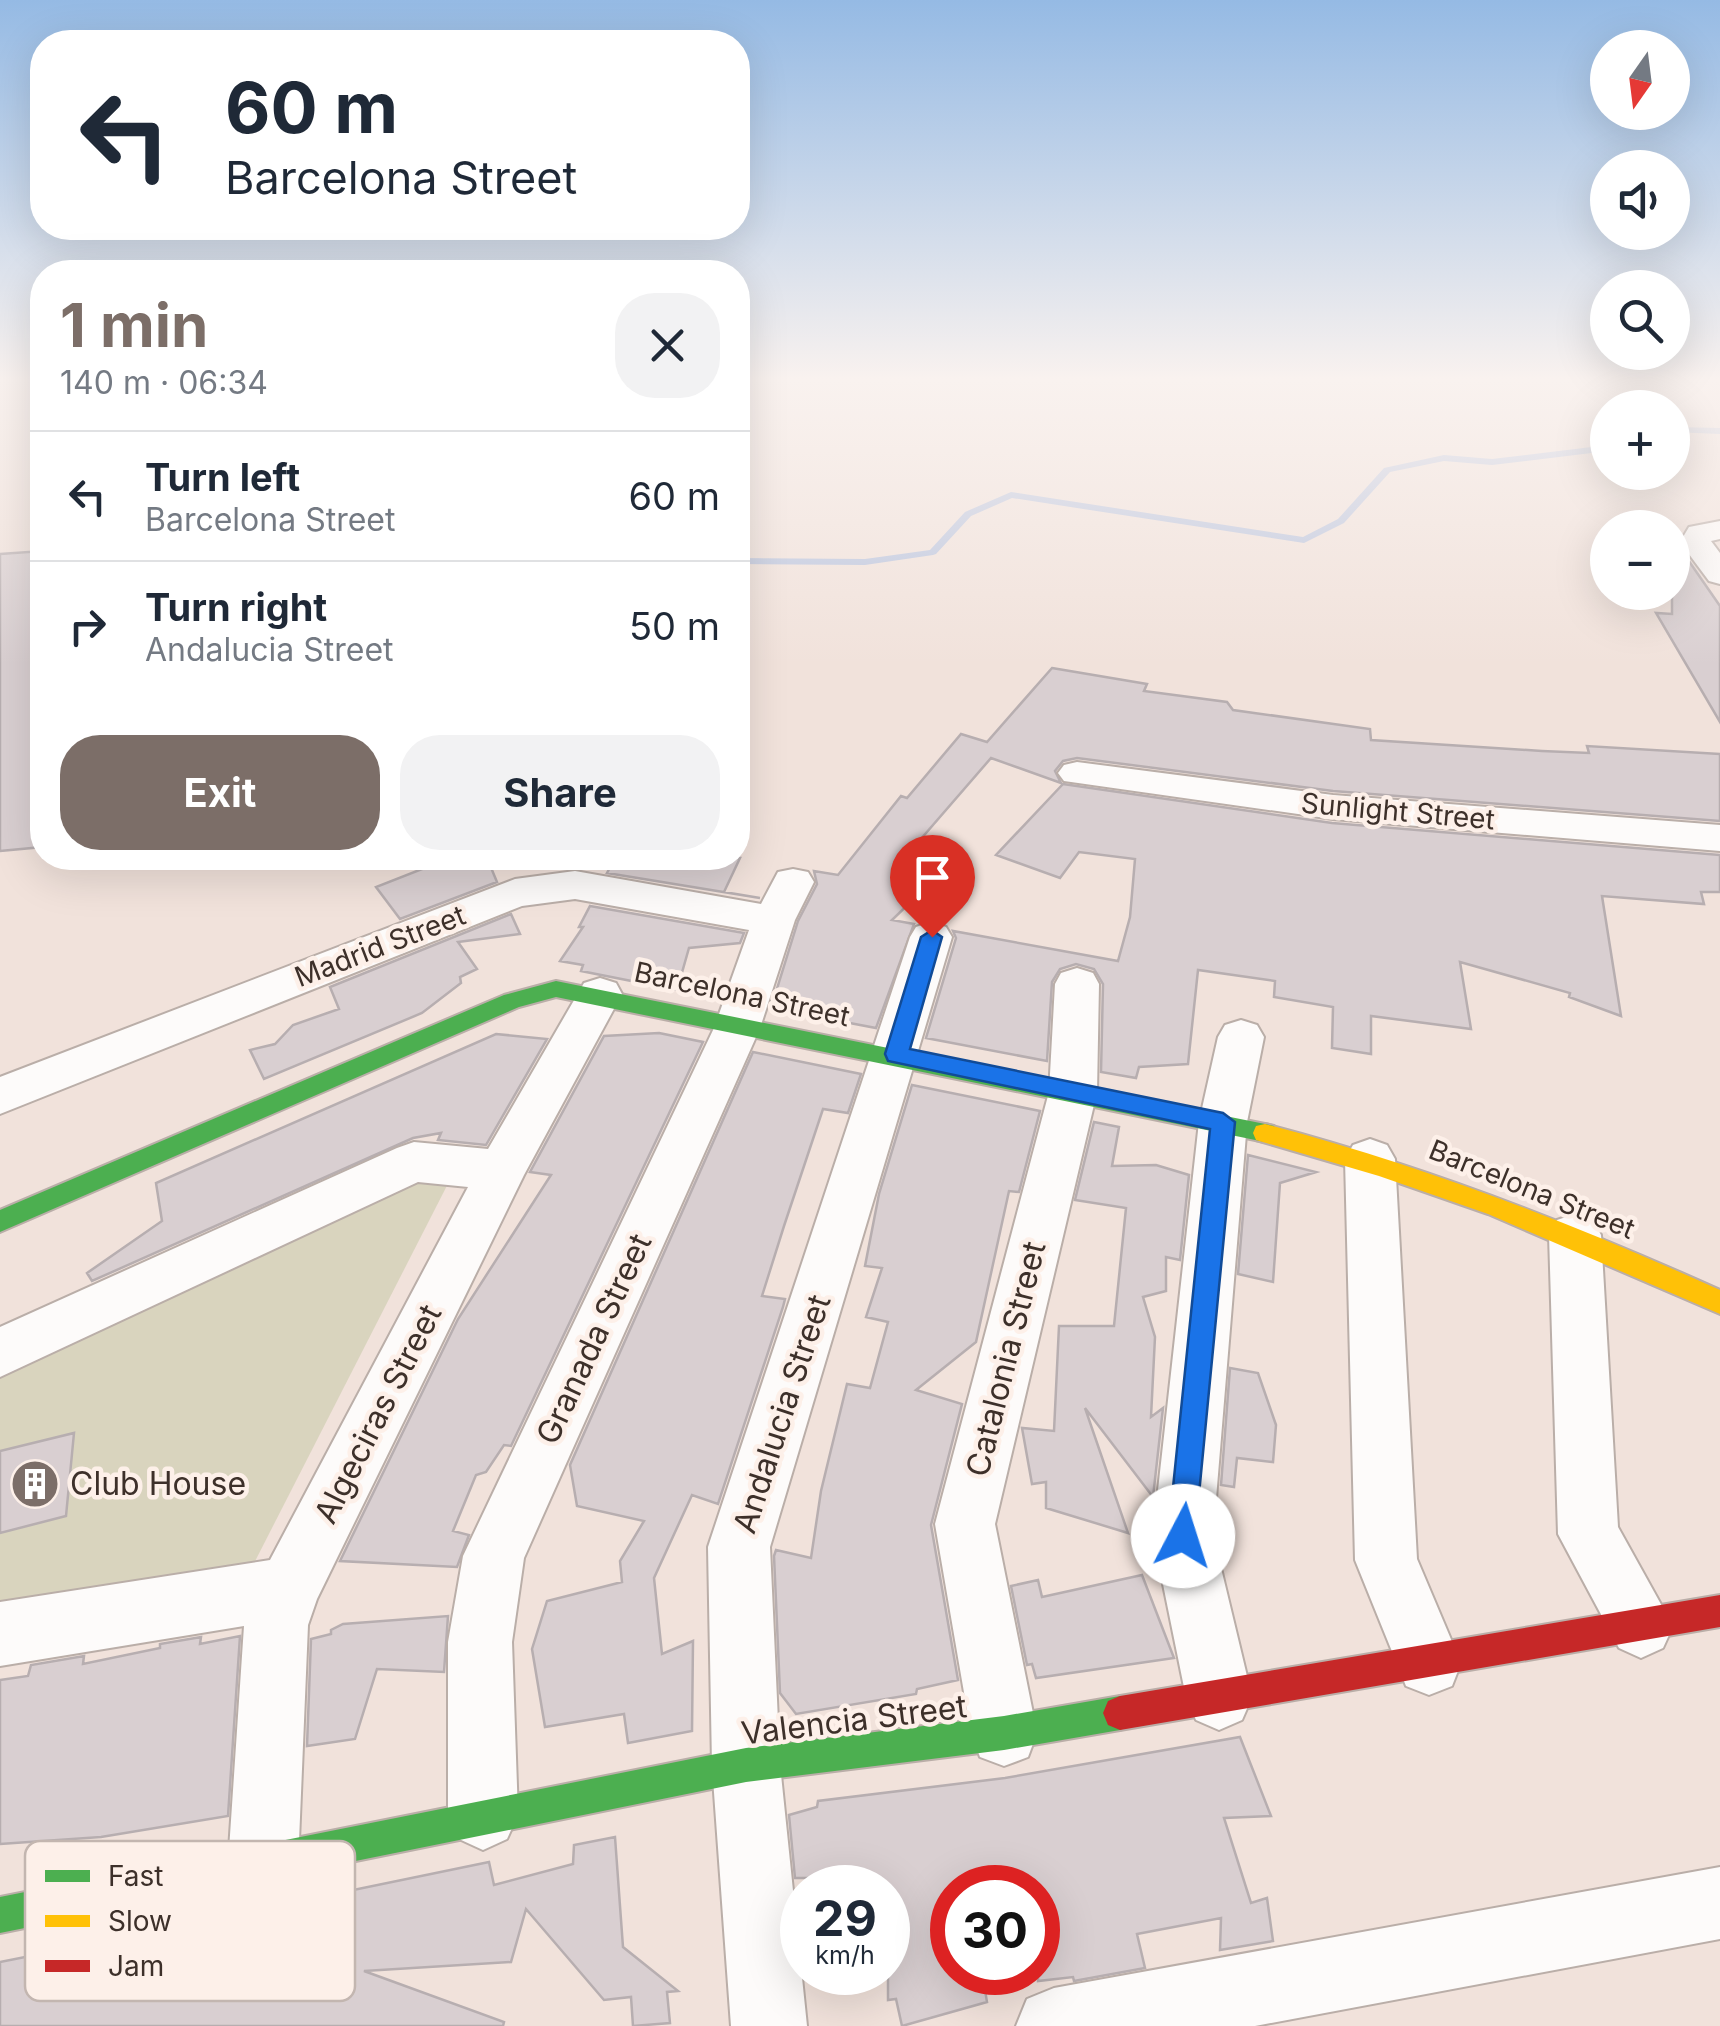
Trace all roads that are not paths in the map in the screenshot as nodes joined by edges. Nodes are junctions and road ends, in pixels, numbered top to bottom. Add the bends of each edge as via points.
1 (1720, 530) edge
2 (1720, 574) edge
3 (1078, 773) dead end
4 (1720, 838) edge
5 (784, 901) joint
6 (932, 937) dead end
7 (1077, 984) dead end
8 (600, 994) junction
9 (737, 1028) junction
10 (1241, 1037) dead end
11 (897, 1054) junction
12 (1073, 1092) junction
13 (0, 1096) edge
14 (1223, 1122) junction
15 (1370, 1159) junction
16 (502, 1170) junction
17 (0, 1221) edge
18 (1575, 1235) junction
19 (1720, 1302) edge
20 (0, 1353) edge
21 (289, 1588) junction
22 (1720, 1612) edge
23 (1641, 1626) junction
24 (0, 1634) edge
25 (1429, 1663) junction
26 (1218, 1697) junction
27 (1004, 1733) junction
28 (746, 1765) junction
29 (483, 1815) junction
30 (264, 1841) edge
31 (355, 1844) edge
32 (1720, 1903) edge
33 (25, 1911) edge
34 (0, 1916) edge
35 (769, 2026) edge
36 (1054, 2026) edge

1 - 2 street via 1700,533 1695,542
3 - 4 street, Sunlight Street via 1333,808
5 - 9 street, Granada Street
5 - 13 street, Madrid Street via 576,885 515,893
6 - 11 street, Andalucia Street
7 - 12 street, Catalonia Street
8 - 9 street, Barcelona Street
8 - 16 street, Algeciras Street
8 - 17 street, Barcelona Street via 556,989 512,1001
9 - 11 street, Barcelona Street
9 - 29 street, Granada Street via 494,1556 480,1642
10 - 14 street
11 - 12 street, Barcelona Street
11 - 28 street, Andalucia Street via 739,1547
12 - 14 street, Barcelona Street
12 - 27 street, Catalonia Street via 965,1524
14 - 15 street, Barcelona Street
14 - 26 street via 1183,1536
15 - 18 street, Barcelona Street
15 - 25 street via 1386,1560
16 - 20 street via 414,1162
16 - 21 street, Algeciras Street
18 - 19 street, Barcelona Street
18 - 23 street via 1588,1534
21 - 24 street
21 - 30 street, Algeciras Street via 276,1625
22 - 23 street, Valencia Street
23 - 25 street, Valencia Street
25 - 26 street, Valencia Street
26 - 27 street, Valencia Street
27 - 28 street, Valencia Street
28 - 29 street, Valencia Street
28 - 35 street, Andalucia Street
29 - 31 street, Valencia Street
32 - 36 street
33 - 34 street, Valencia Street

